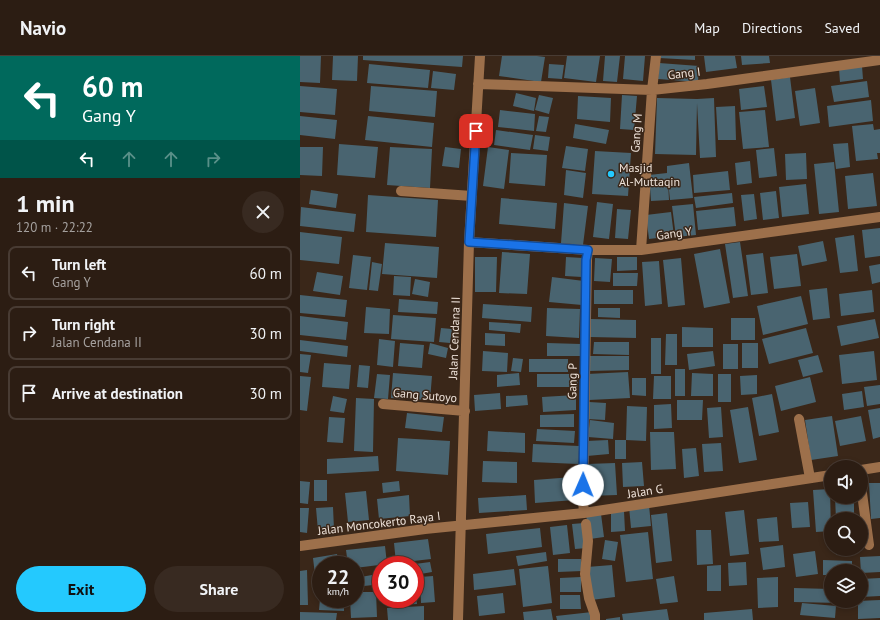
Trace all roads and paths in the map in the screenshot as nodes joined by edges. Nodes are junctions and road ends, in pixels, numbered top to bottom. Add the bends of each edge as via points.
1 (480, 56) edge
2 (656, 56) edge
3 (880, 60) edge
4 (478, 84) junction
5 (652, 90) junction
6 (401, 191) dead end
7 (472, 196) junction
8 (880, 217) edge
9 (469, 242) junction
10 (588, 250) junction
11 (641, 250) junction
12 (383, 404) dead end
13 (464, 411) junction
14 (799, 419) dead end
15 (880, 467) edge
16 (868, 469) edge
17 (824, 476) edge
18 (810, 478) junction
19 (863, 504) edge
20 (585, 518) junction
21 (461, 526) junction
22 (869, 545) dead end
23 (300, 546) edge
24 (458, 620) edge
25 (596, 620) edge

1 - 4 street, Jalan Cendana II
2 - 5 street, Gang M
3 - 5 street, Gang I
4 - 5 street, Gang I
4 - 7 street, Jalan Cendana II
5 - 11 street, Gang M
6 - 7 street
7 - 9 street, Jalan Cendana II
8 - 11 street, Gang Y
9 - 10 street, Gang Y
9 - 13 street, Jalan Cendana II
10 - 11 street, Gang Y
10 - 20 street, Gang P via 583,493
12 - 13 street, Gang Sutoyo
13 - 21 street, Jalan Cendana II
14 - 18 street
15 - 16 street
17 - 18 street, Jalan G
18 - 20 street, Jalan G
19 - 22 street
20 - 21 street, Jalan G
20 - 25 street, Gang P via 588,541 585,574
21 - 23 street, Jalan Moncokerto Raya I
21 - 24 street, Jalan Cendana II

